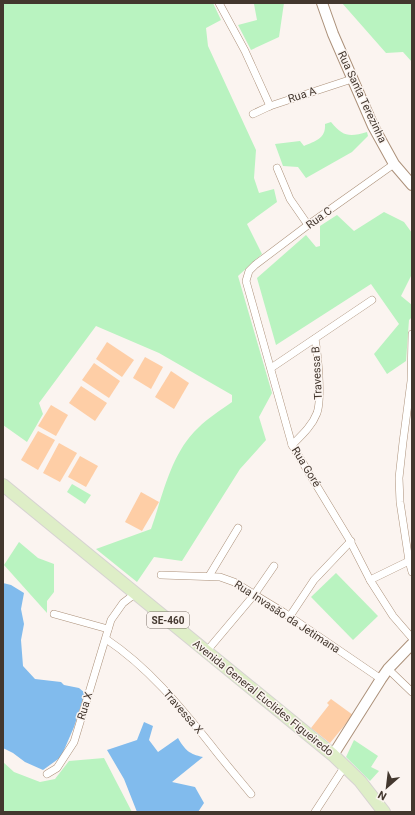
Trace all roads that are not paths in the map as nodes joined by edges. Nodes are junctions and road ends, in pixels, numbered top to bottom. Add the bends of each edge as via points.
1 (220, 3) edge
2 (322, 3) edge
3 (352, 79) junction
4 (270, 106) junction
5 (253, 114) dead end
6 (394, 164) junction
7 (277, 168) dead end
8 (412, 185) edge
9 (308, 225) junction
10 (247, 276) joint
11 (372, 300) dead end
12 (412, 334) edge
13 (315, 339) junction
14 (271, 368) junction
15 (292, 445) junction
16 (3, 485) edge
17 (238, 528) dead end
18 (351, 541) junction
19 (409, 561) junction
20 (274, 566) dead end
21 (412, 572) edge
22 (160, 575) dead end
23 (209, 576) junction
24 (370, 580) junction
25 (136, 593) junction
26 (254, 595) junction
27 (54, 614) dead end
28 (290, 616) junction
29 (108, 629) junction
30 (412, 638) edge
31 (106, 639) junction
32 (412, 644) edge
33 (206, 652) junction
34 (388, 669) junction
35 (381, 679) junction
36 (412, 692) edge
37 (333, 756) junction
38 (345, 766) junction
39 (47, 774) dead end
40 (252, 794) dead end
41 (315, 812) edge
42 (384, 812) edge

1 - 4 street
2 - 3 street, Rua Santa Terezinha
3 - 4 street, Rua A
3 - 6 street, Rua Santa Terezinha
4 - 5 street, Rua A
6 - 8 street, Rua Santa Terezinha
6 - 9 street, Rua C
7 - 9 street via 290,199
9 - 10 street, Rua C via 255,265
10 - 14 street, Rua Goré via 247,287
11 - 13 street
12 - 19 street via 411,381 399,478
13 - 14 street
13 - 15 street, Travessa B via 318,351 318,408 310,426
14 - 15 street, Rua Goré
15 - 18 street, Rua Goré
16 - 25 main road, Avenida General Euclides Figueiredo / SE-460
17 - 23 street
18 - 24 street, Rua Goré
18 - 28 street via 314,580
19 - 21 street
19 - 24 street
20 - 26 street
22 - 23 street, Rua Invasão da Jetimana
23 - 26 street, Rua Invasão da Jetimana via 225,578
24 - 30 street, Rua Goré via 393,616
25 - 29 street, Rua X via 119,608
25 - 33 main road, Avenida General Euclides Figueiredo / SE-460
26 - 28 street, Rua Invasão da Jetimana
26 - 33 street
27 - 29 street
28 - 35 street, Rua Invasão da Jetimana
29 - 31 street, Rua X
31 - 39 street, Rua X via 74,742 57,768
31 - 40 street, Travessa X via 132,659 180,706
32 - 34 street
33 - 37 main road, Avenida General Euclides Figueiredo / SE-460
34 - 35 street
34 - 36 street
35 - 37 street
37 - 38 main road, Avenida General Euclides Figueiredo / SE-460
38 - 41 street
38 - 42 main road, Avenida General Euclides Figueiredo / SE-460

